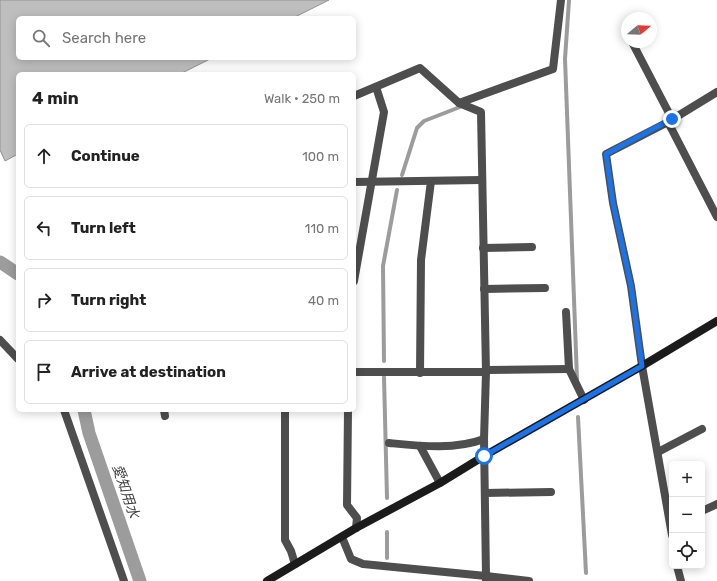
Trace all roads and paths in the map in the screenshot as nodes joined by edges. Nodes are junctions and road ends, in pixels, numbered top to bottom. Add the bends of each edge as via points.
1 (561, 0) edge
2 (635, 48) edge
3 (376, 87) junction
4 (717, 92) edge
5 (356, 95) edge
6 (459, 103) junction
7 (670, 120) junction
8 (481, 180) junction
9 (432, 181) junction
10 (356, 182) edge
11 (370, 182) junction
12 (717, 217) edge
13 (532, 246) dead end
14 (483, 248) junction
15 (356, 269) edge
16 (545, 288) dead end
17 (484, 289) junction
18 (566, 312) dead end
19 (717, 321) edge
20 (0, 340) edge
21 (16, 357) edge
22 (642, 366) junction
23 (569, 369) junction
24 (486, 371) junction
25 (356, 372) edge
26 (420, 373) junction
27 (584, 400) junction
28 (65, 412) edge
29 (285, 412) edge
30 (348, 412) edge
31 (702, 429) dead end
32 (484, 439) junction
33 (389, 443) dead end
34 (420, 446) junction
35 (658, 452) junction
36 (484, 456) junction
37 (440, 484) junction
38 (551, 492) dead end
39 (485, 493) junction
40 (717, 504) edge
41 (705, 510) edge
42 (669, 512) edge
43 (356, 528) junction
44 (342, 537) junction
45 (295, 564) junction
46 (678, 569) edge
47 (486, 578) edge
48 (272, 580) edge
49 (124, 581) edge
50 (529, 581) edge
51 (681, 581) edge

1 - 6 street via 553,69
2 - 7 street
3 - 5 street
3 - 6 street via 420,68
3 - 11 street via 384,112
4 - 7 street
6 - 8 street via 481,112
7 - 12 street
7 - 22 street via 606,154 613,203 631,286
8 - 9 street
8 - 14 street
9 - 11 street
9 - 26 street via 421,260
10 - 11 street
11 - 15 street
13 - 14 street
14 - 17 street
16 - 17 street
17 - 24 street
18 - 23 street
19 - 22 street
20 - 21 street
22 - 27 street
22 - 35 street
23 - 24 street
23 - 27 street
24 - 26 street
24 - 32 street
25 - 26 street
27 - 36 street
28 - 49 street
29 - 45 street via 285,540
30 - 43 street via 347,505 357,518
31 - 35 street
32 - 34 street via 469,445
32 - 36 street
33 - 34 street
34 - 37 street
35 - 42 street
36 - 37 street
36 - 39 street
37 - 43 street
38 - 39 street
39 - 47 street
40 - 41 street
43 - 44 street
44 - 45 street
44 - 47 street via 351,559 363,564
45 - 48 street
46 - 51 street
47 - 50 street

